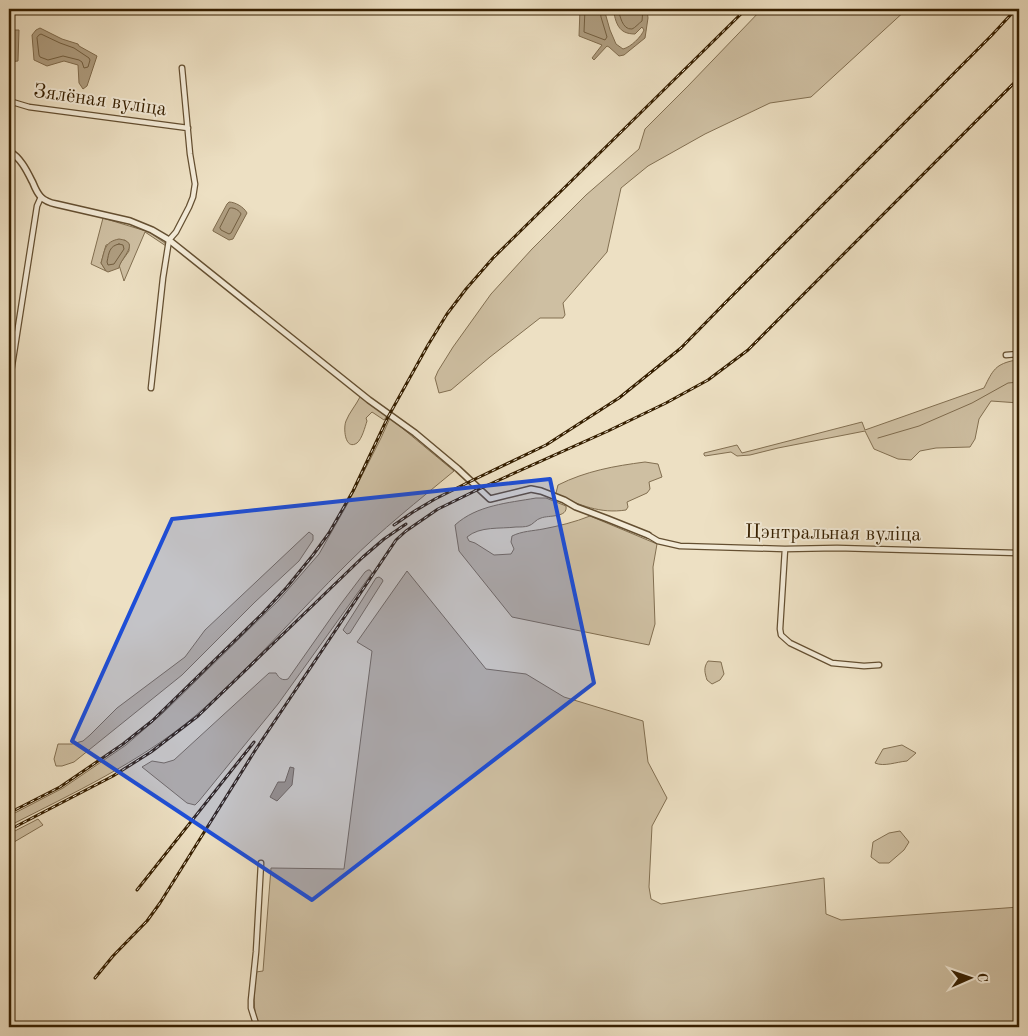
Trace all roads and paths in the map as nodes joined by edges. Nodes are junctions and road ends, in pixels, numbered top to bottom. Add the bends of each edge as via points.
1 (182, 68) dead end
2 (9, 101) edge
3 (188, 128) junction
4 (9, 151) edge
5 (41, 197) junction
6 (169, 240) junction
7 (1019, 354) edge
8 (1006, 355) dead end
9 (9, 385) edge
10 (151, 388) dead end
11 (648, 535) joint
12 (785, 549) junction
13 (1019, 553) edge
14 (879, 665) dead end
15 (261, 863) dead end
16 (257, 1027) edge

1 - 3 street
2 - 3 street, Зялёная вуліца via 29,108
3 - 6 street via 195,184 193,197
4 - 5 street via 22,163
5 - 6 street via 56,204 130,221
5 - 9 street
6 - 10 street
6 - 11 street via 415,433 490,499 536,490
7 - 8 street
11 - 12 street, Цэнтральная вуліца via 680,546
12 - 13 street, Цэнтральная вуліца
12 - 14 street via 781,635 790,643 832,663
15 - 16 street via 251,1000

